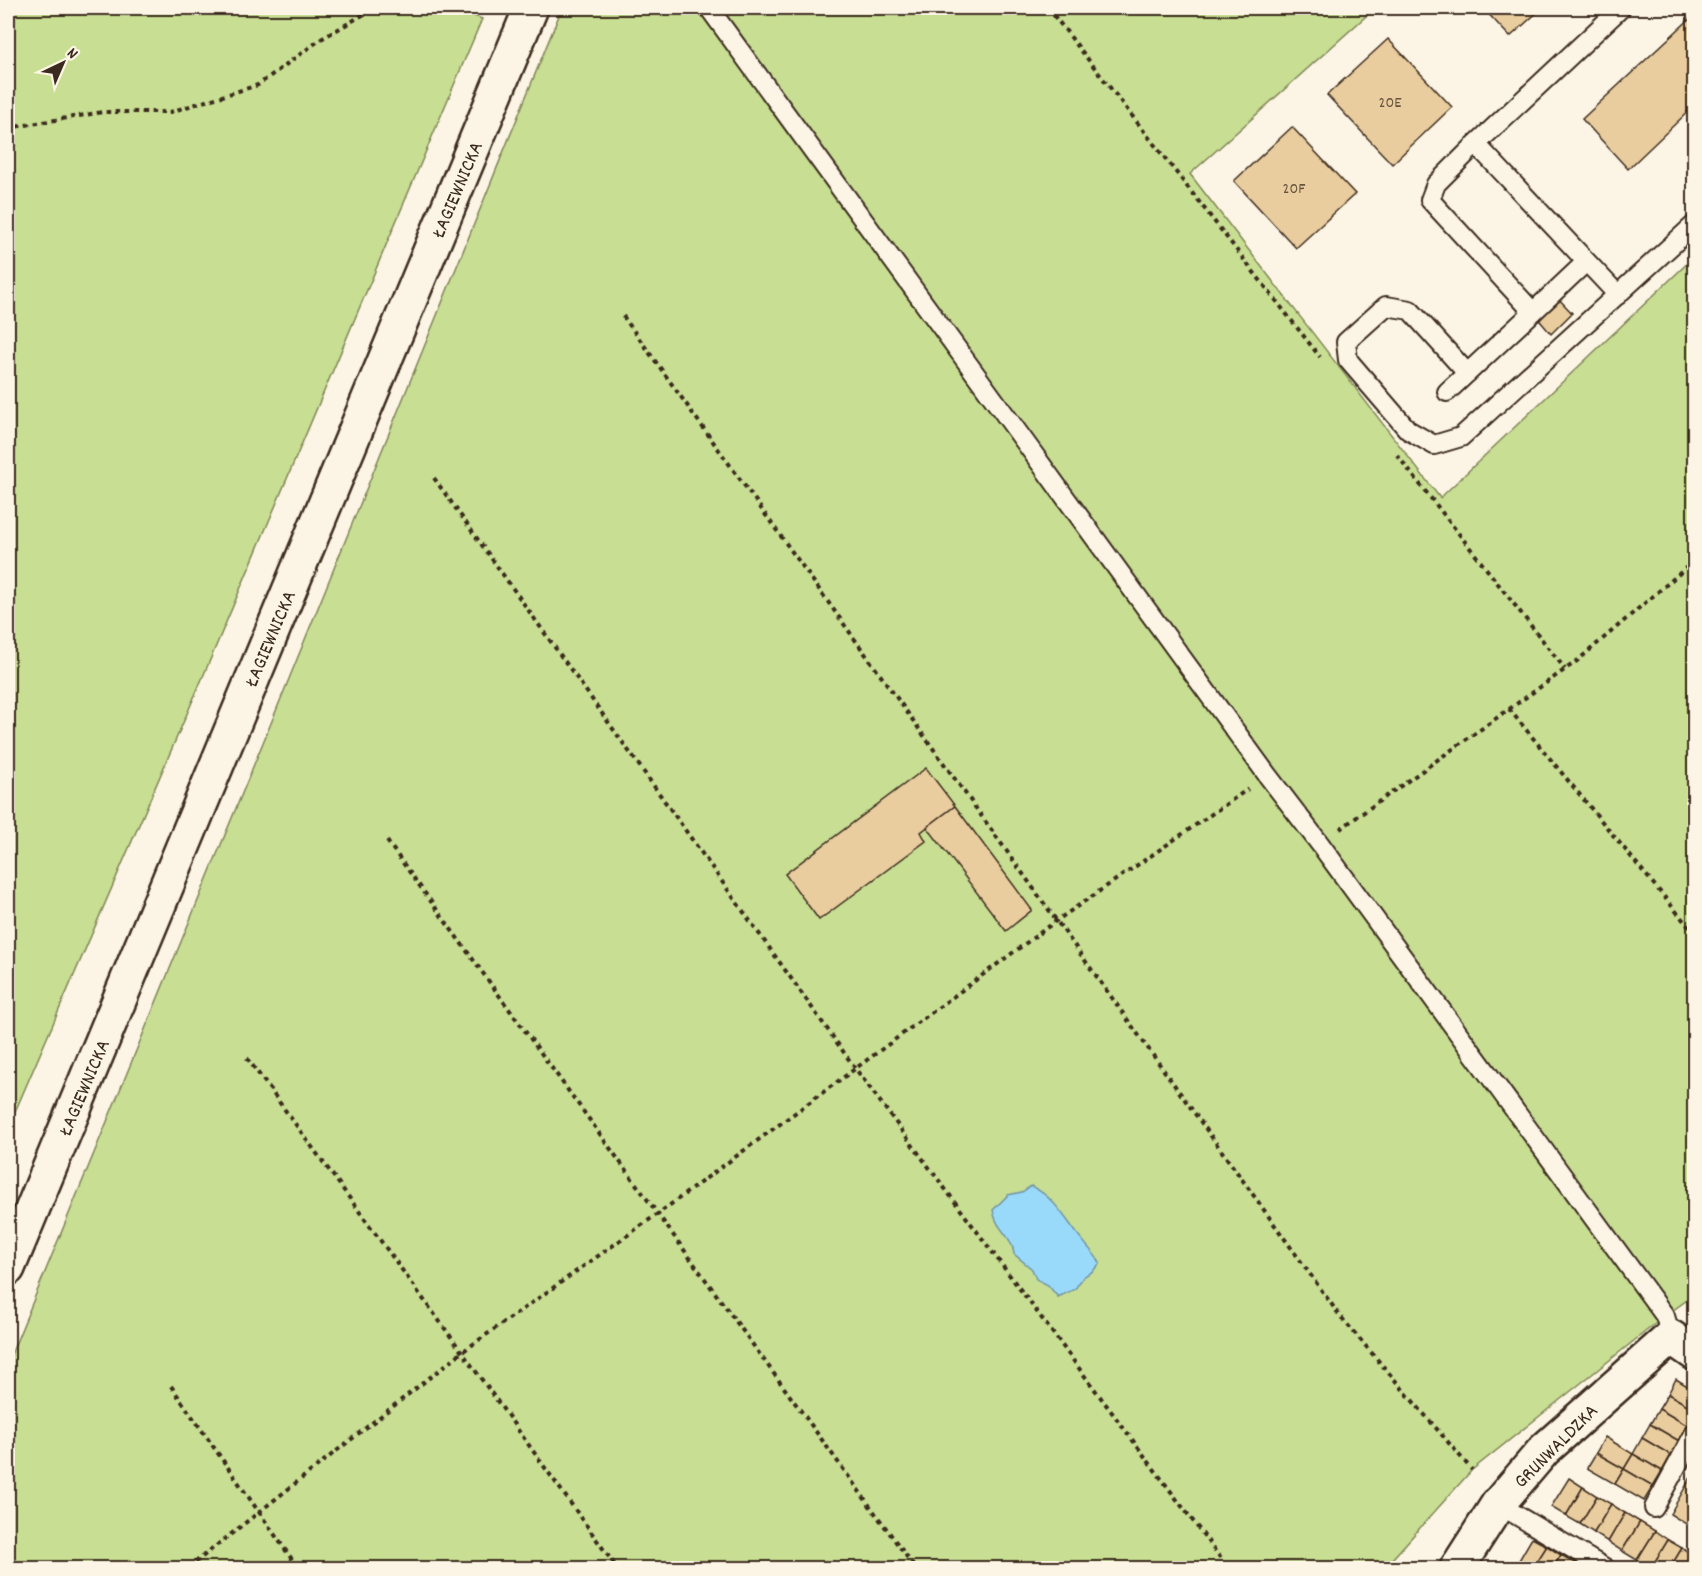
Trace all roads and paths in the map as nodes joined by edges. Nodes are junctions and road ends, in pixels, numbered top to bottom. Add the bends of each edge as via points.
1 (375, 8) edge
2 (531, 8) edge
3 (709, 8) edge
4 (1048, 8) edge
5 (1621, 8) edge
6 (8, 128) edge
7 (1476, 144) junction
8 (1695, 225) edge
9 (1586, 262) junction
10 (1618, 295) junction
11 (1533, 312) junction
12 (623, 316) dead end
13 (1321, 358) dead end
14 (1467, 373) junction
15 (1447, 392) dead end
16 (1395, 452) dead end
17 (434, 478) dead end
18 (1695, 561) edge
19 (1565, 669) junction
20 (1509, 709) junction
21 (1268, 776) junction
22 (387, 841) dead end
23 (1320, 844) junction
24 (1056, 921) junction
25 (1695, 933) edge
26 (247, 1058) dead end
27 (855, 1068) junction
28 (659, 1214) junction
29 (8, 1268) edge
30 (1683, 1345) edge
31 (462, 1352) junction
32 (171, 1386) dead end
33 (1695, 1434) edge
34 (1472, 1470) dead end
35 (1498, 1504) junction
36 (1654, 1508) dead end
37 (260, 1513) junction
38 (188, 1569) edge
39 (298, 1569) edge
40 (617, 1569) edge
41 (915, 1569) edge
42 (1228, 1569) edge
43 (1457, 1569) edge
44 (1605, 1569) edge

1 - 6 path via 321,39 258,85 170,112 103,112
2 - 29 street, ŁAGIEWNICKA
3 - 21 lane
4 - 13 path
5 - 7 lane
7 - 9 lane
7 - 11 lane via 1436,184 1430,201
8 - 10 lane
9 - 10 lane
9 - 11 lane
10 - 14 lane via 1461,437 1434,445 1408,430 1348,360 1346,342 1386,306 1410,309
11 - 14 lane
12 - 24 path
14 - 15 lane
16 - 19 path
17 - 27 path
18 - 19 path
19 - 20 path
20 - 23 path
20 - 25 path
21 - 23 lane
21 - 24 path
22 - 28 path
23 - 30 lane
24 - 27 path
24 - 34 path via 1340,1316
26 - 31 path
27 - 28 path
27 - 42 path
28 - 31 path
28 - 41 path
30 - 35 street, GRUNWALDZKA via 1545,1450
31 - 37 path
31 - 40 path
32 - 37 path
33 - 36 lane
35 - 43 street, GRUNWALDZKA
35 - 44 lane
37 - 38 path
37 - 39 path

